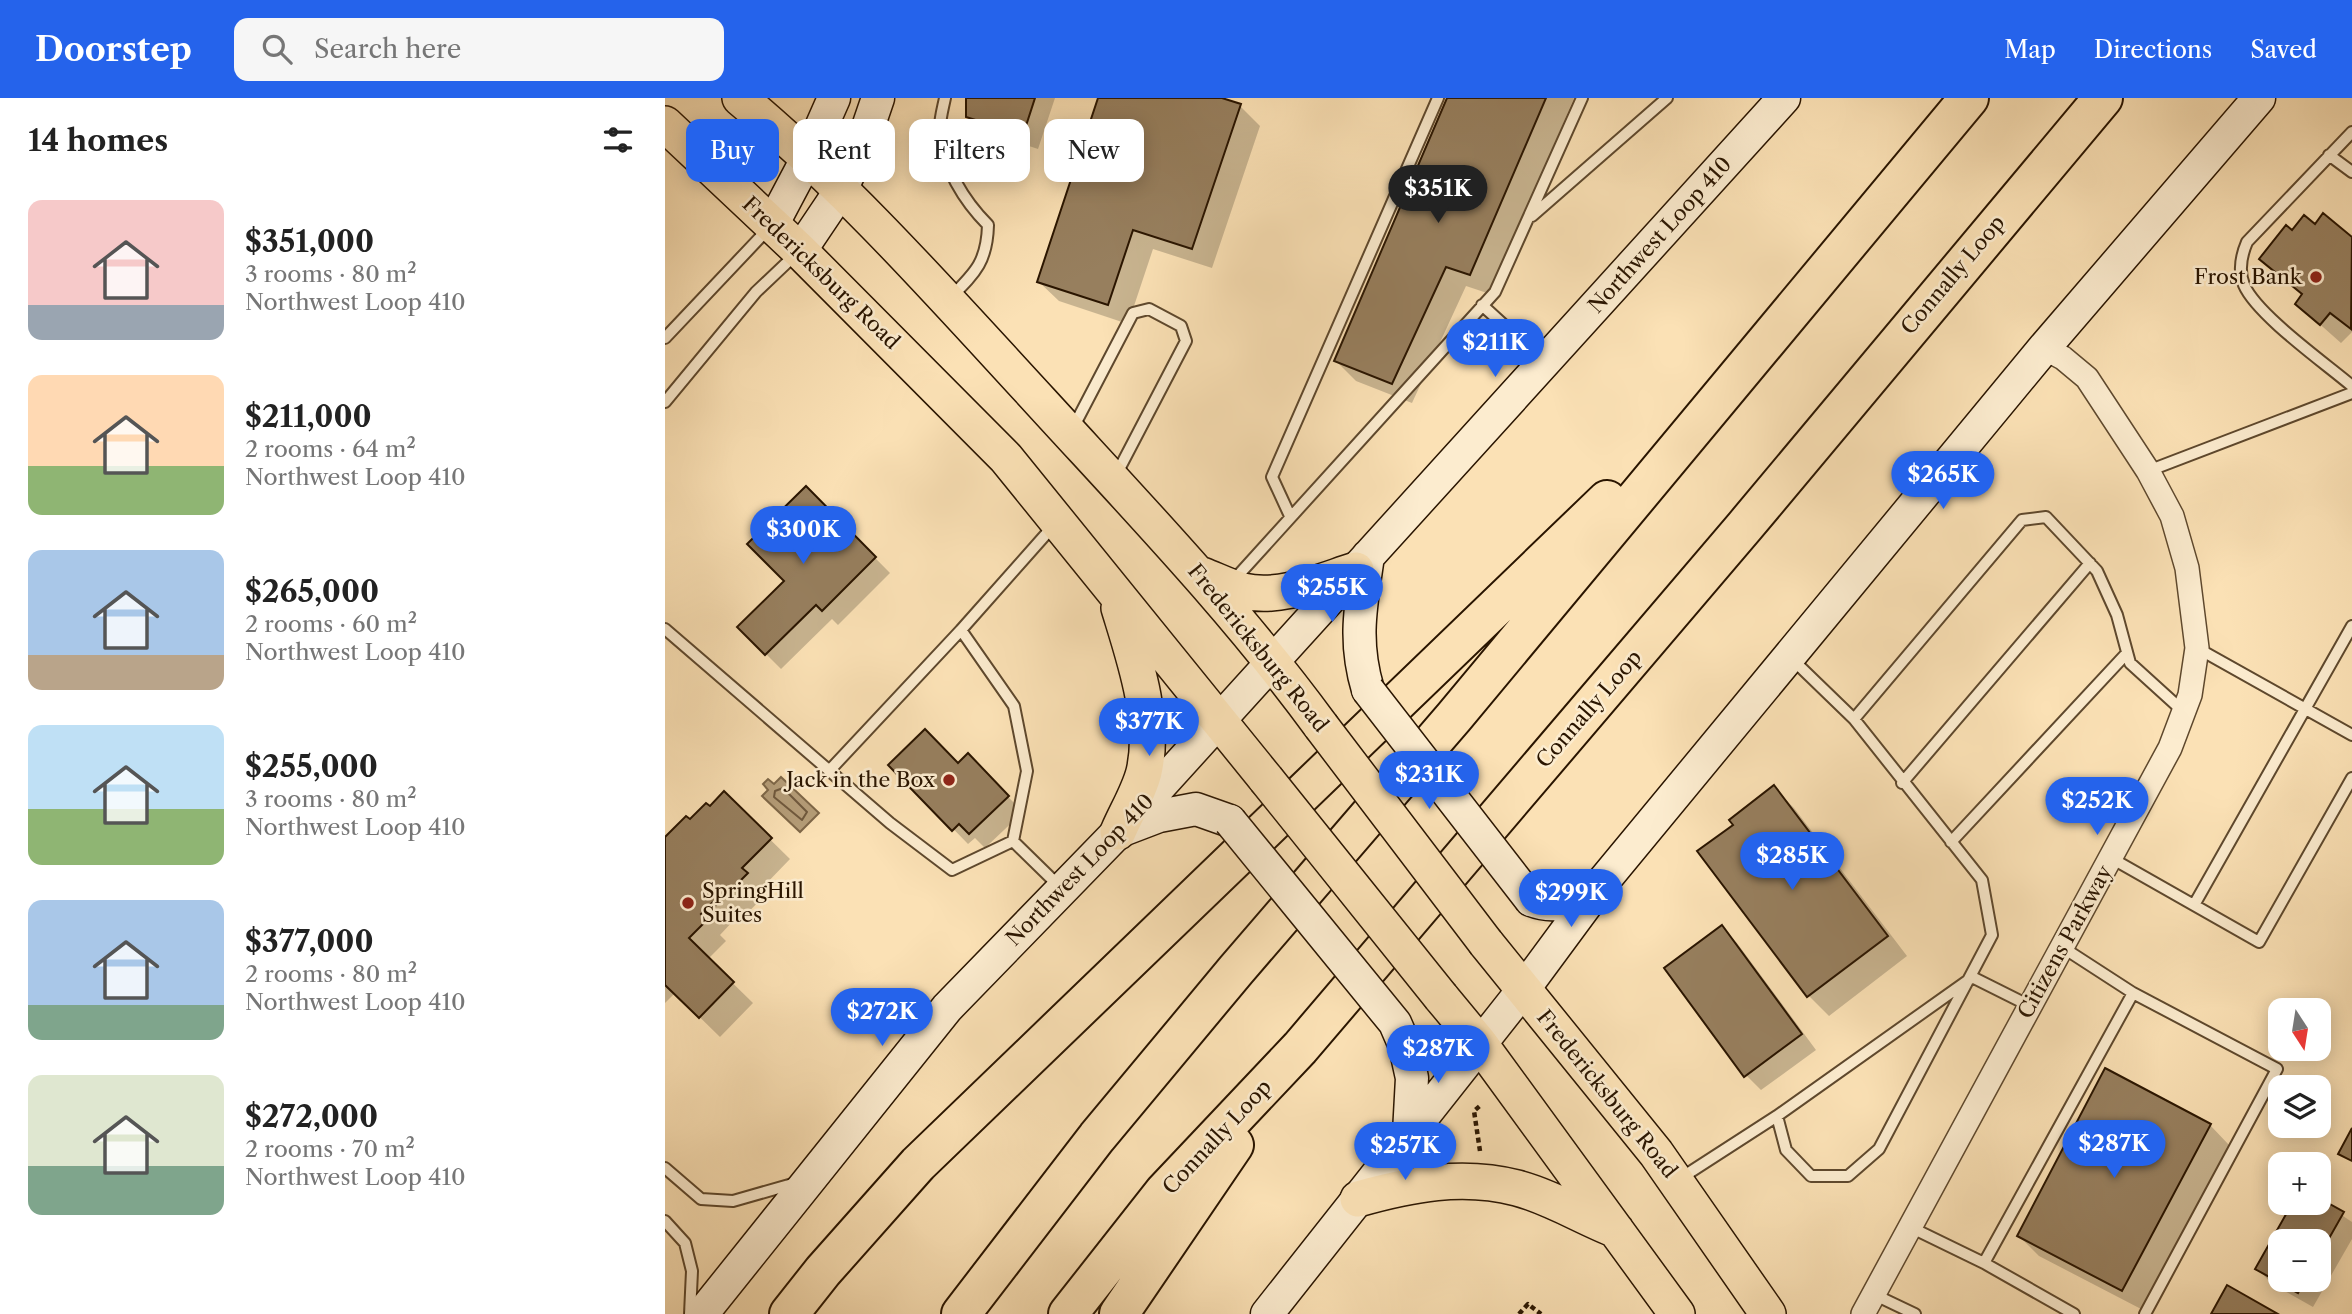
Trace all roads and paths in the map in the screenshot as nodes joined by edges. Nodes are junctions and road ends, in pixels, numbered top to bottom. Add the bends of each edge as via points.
1 (740, 98) edge
2 (834, 98) edge
3 (878, 98) edge
4 (945, 98) edge
5 (1439, 98) edge
6 (1582, 98) edge
7 (1667, 98) edge
8 (1784, 98) edge
9 (1969, 98) edge
10 (2103, 98) edge
11 (2259, 98) edge
12 (825, 119) edge
13 (665, 124) edge
14 (2352, 132) edge
15 (793, 144) edge
16 (2329, 155) junction
17 (2352, 172) edge
18 (795, 182) edge
19 (833, 182) edge
20 (841, 190) junction
21 (1528, 219) junction
22 (772, 225) junction
23 (800, 251) junction
24 (947, 300) junction
25 (1482, 305) junction
26 (665, 338) edge
27 (2043, 348) junction
28 (1753, 357) junction
29 (1546, 363) junction
30 (2352, 386) edge
31 (2352, 393) edge
32 (665, 402) edge
33 (1070, 434) junction
34 (2148, 471) junction
35 (1113, 480) junction
36 (1290, 516) junction
37 (1057, 522) junction
38 (1362, 562) junction
39 (2090, 563) junction
40 (1215, 580) junction
41 (1114, 592) junction
42 (2352, 626) edge
43 (665, 629) edge
44 (961, 630) junction
45 (2197, 648) junction
46 (2127, 653) junction
47 (1789, 656) junction
48 (1273, 663) junction
49 (2304, 708) junction
50 (2184, 712) junction
51 (1219, 719) junction
52 (1854, 719) junction
53 (2352, 735) edge
54 (829, 771) junction
55 (2352, 778) edge
56 (1902, 783) junction
57 (1118, 832) junction
58 (1013, 841) junction
59 (1951, 842) junction
60 (2111, 858) junction
61 (1602, 883) junction
62 (1062, 889) junction
63 (2194, 905) junction
64 (2062, 947) junction
65 (1972, 977) junction
66 (1523, 990) junction
67 (2133, 993) junction
68 (2030, 1006) junction
69 (1479, 1044) junction
70 (1300, 1048) junction
71 (1481, 1105) dead end
72 (1468, 1108) dead end
73 (1474, 1111) junction
74 (1777, 1116) junction
75 (1409, 1133) junction
76 (1481, 1157) dead end
77 (665, 1168) edge
78 (809, 1179) junction
79 (1676, 1181) junction
80 (1358, 1199) junction
81 (665, 1221) edge
82 (1909, 1227) junction
83 (1616, 1230) junction
84 (1984, 1263) junction
85 (1868, 1304) edge
86 (690, 1314) edge
87 (702, 1314) edge
88 (789, 1314) edge
89 (961, 1314) edge
90 (1067, 1314) edge
91 (1119, 1314) edge
92 (1267, 1314) edge
93 (1519, 1314) edge
94 (1541, 1314) edge
95 (1677, 1314) edge
96 (1768, 1314) edge
97 (1915, 1314) edge
98 (2074, 1314) edge
99 (2145, 1314) edge

1 - 15 main road, Fredericksburg Road
2 - 12 main road
3 - 20 main road
4 - 24 lane via 940,131 950,171 971,208 988,225 987,250 981,262
5 - 36 lane via 1272,477
6 - 21 lane
7 - 21 lane
8 - 29 main road, Northwest Loop 410
9 - 28 highway
10 - 70 highway, Connally Loop
11 - 27 main road
13 - 22 main road, Fredericksburg Road
14 - 16 lane
16 - 17 lane
16 - 30 lane via 2247,242 2241,269 2253,302
18 - 22 main road
19 - 20 main road, Fredericksburg Road
20 - 23 main road
20 - 24 main road, Fredericksburg Road
21 - 25 lane via 1495,292
22 - 23 main road, Fredericksburg Road
22 - 26 lane
23 - 32 lane via 757,292
23 - 37 main road, Fredericksburg Road via 1006,458
24 - 33 main road, Fredericksburg Road
25 - 29 lane
25 - 36 lane
27 - 34 street, Citizens Parkway via 2087,378
27 - 47 main road
28 - 88 highway via 919,1164
28 - 89 highway via 1454,718 1097,1137
29 - 38 main road, Northwest Loop 410
31 - 34 lane
33 - 35 main road, Fredericksburg Road
33 - 35 lane via 1133,313 1149,309 1181,326 1187,341
34 - 45 street, Citizens Parkway via 2172,516 2187,568
35 - 40 main road, Fredericksburg Road
36 - 40 lane
37 - 41 main road, Fredericksburg Road
37 - 44 lane
38 - 40 main road via 1290,590 1245,592
38 - 48 main road, Northwest Loop 410
38 - 61 main road, bridge via 1357,638 1368,690 1531,900 1550,906 1568,903
39 - 46 lane via 2117,615
39 - 52 lane via 2046,517 2022,520
39 - 56 lane
40 - 48 main road, Fredericksburg Road
41 - 51 main road, Fredericksburg Road
41 - 57 main road via 1132,649 1147,743 1143,773
42 - 49 lane
43 - 54 lane
44 - 54 lane
44 - 58 lane via 1014,706 1027,771
45 - 49 lane
45 - 50 street, Citizens Parkway
46 - 50 lane via 2130,663
46 - 59 lane
47 - 52 lane
47 - 61 main road
48 - 51 main road, Northwest Loop 410
48 - 66 main road, Fredericksburg Road, bridge
49 - 53 lane
49 - 63 lane
50 - 60 street, Citizens Parkway via 2170,748
51 - 57 main road, Northwest Loop 410
51 - 69 main road, Fredericksburg Road, bridge
52 - 56 lane
54 - 58 lane via 952,870
55 - 63 lane via 2259,942
56 - 59 lane
57 - 62 main road, Northwest Loop 410
57 - 75 main road, bridge via 1159,816 1196,809 1230,821 1395,1023 1412,1078
58 - 62 lane
59 - 65 lane via 1982,880 1992,935
60 - 63 lane
60 - 64 street, Citizens Parkway
61 - 66 main road
62 - 78 main road, Northwest Loop 410 via 947,1008
64 - 67 lane
64 - 68 street, Citizens Parkway
65 - 68 lane
65 - 74 lane
65 - 74 lane via 1879,1149 1848,1176 1811,1175 1786,1150
66 - 69 main road
66 - 79 main road, Fredericksburg Road
67 - 84 lane
67 - 99 lane via 2277,1069
68 - 82 street, Citizens Parkway
69 - 75 main road
69 - 83 main road, Fredericksburg Road
70 - 90 highway, Connally Loop via 1164,1192
70 - 91 highway
71 - 73 path
72 - 73 path
73 - 76 path
74 - 79 lane
75 - 80 main road
77 - 78 lane via 701,1199 733,1201
78 - 87 main road, Northwest Loop 410
79 - 96 main road, Fredericksburg Road
80 - 83 main road via 1446,1180 1487,1183 1517,1188
80 - 92 main road
81 - 86 lane via 685,1242 692,1271
82 - 84 lane
82 - 85 street, Citizens Parkway
83 - 95 main road, Fredericksburg Road
84 - 98 lane
85 - 97 lane
93 - 94 path via 1528,1304

